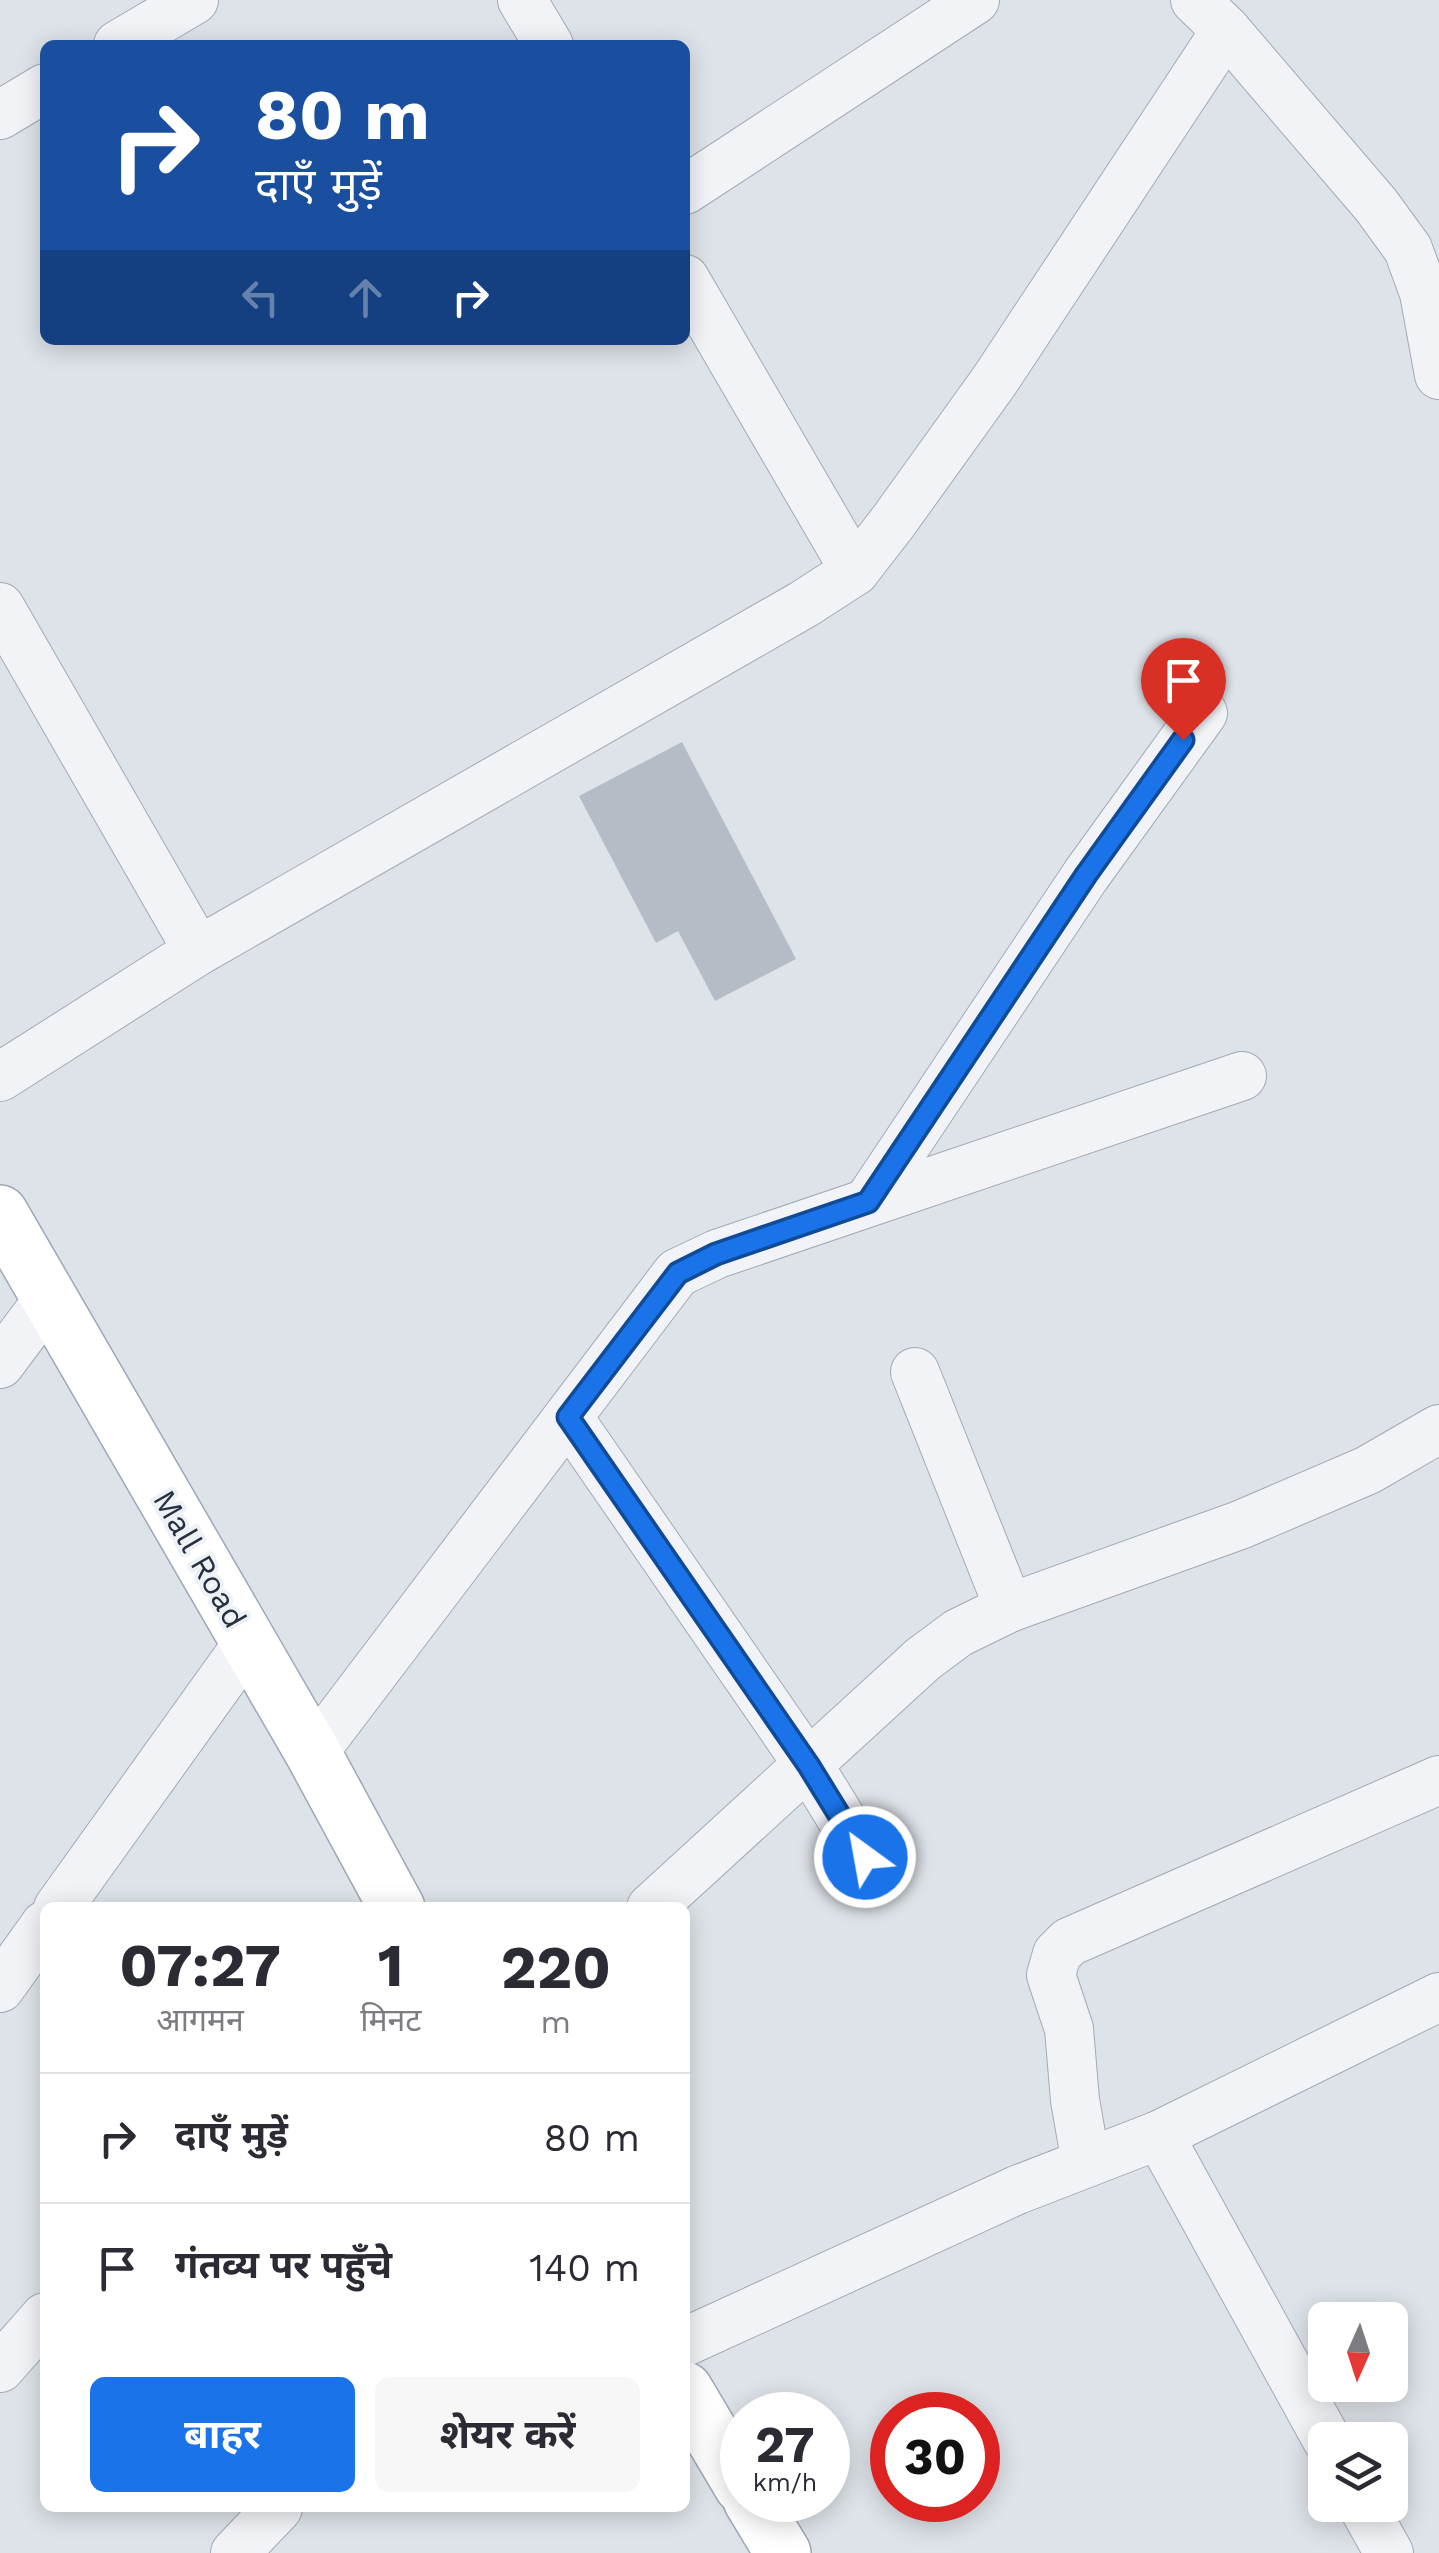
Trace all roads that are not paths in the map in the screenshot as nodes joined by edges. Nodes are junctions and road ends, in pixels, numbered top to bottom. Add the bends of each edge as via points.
1 (194, 0) edge
2 (522, 0) edge
3 (975, 0) edge
4 (1211, 15) edge
5 (126, 40) edge
6 (546, 40) edge
7 (40, 91) edge
8 (0, 115) edge
9 (690, 187) edge
10 (690, 287) edge
11 (1439, 375) edge
12 (854, 571) junction
13 (0, 607) edge
14 (1203, 713) dead end
15 (198, 950) junction
16 (1242, 1076) dead end
17 (0, 1077) edge
18 (868, 1202) junction
19 (0, 1213) edge
20 (50, 1297) junction
21 (0, 1364) edge
22 (915, 1372) dead end
23 (568, 1417) junction
24 (1439, 1428) edge
25 (1009, 1608) junction
26 (248, 1643) junction
27 (313, 1753) junction
28 (809, 1766) junction
29 (1439, 1780) edge
30 (865, 1857) dead end
31 (62, 1902) edge
32 (394, 1902) edge
33 (658, 1902) edge
34 (40, 1932) edge
35 (0, 1988) edge
36 (1435, 2009) edge
37 (1160, 2134) junction
38 (1086, 2164) junction
39 (40, 2323) edge
40 (690, 2340) edge
41 (0, 2368) edge
42 (690, 2398) edge
43 (1317, 2422) edge
44 (720, 2449) edge
45 (274, 2512) edge
46 (764, 2522) edge
47 (1371, 2522) edge
48 (235, 2553) edge
49 (783, 2553) edge
50 (1388, 2553) edge

1 - 5 street
2 - 6 street
3 - 9 street
4 - 11 street via 1408,249
4 - 12 street via 996,380
7 - 8 street
10 - 12 street
12 - 15 street
13 - 15 street
14 - 18 street
15 - 17 street
16 - 18 street
18 - 23 street via 678,1273
19 - 20 main road, Mall Road
20 - 21 street
20 - 26 main road, Mall Road
22 - 25 street
23 - 27 street
23 - 28 street
24 - 25 street via 1368,1470 1240,1525
25 - 28 street via 923,1659
26 - 27 main road, Mall Road
26 - 31 street
27 - 32 main road, Mall Road
28 - 30 street
28 - 33 street
29 - 38 street via 1069,1942 1056,1954 1051,1975 1069,2029
34 - 35 street
36 - 37 street
37 - 38 street
37 - 43 street
38 - 40 street
39 - 41 street
42 - 44 main road
45 - 48 street
46 - 49 main road
47 - 50 street

